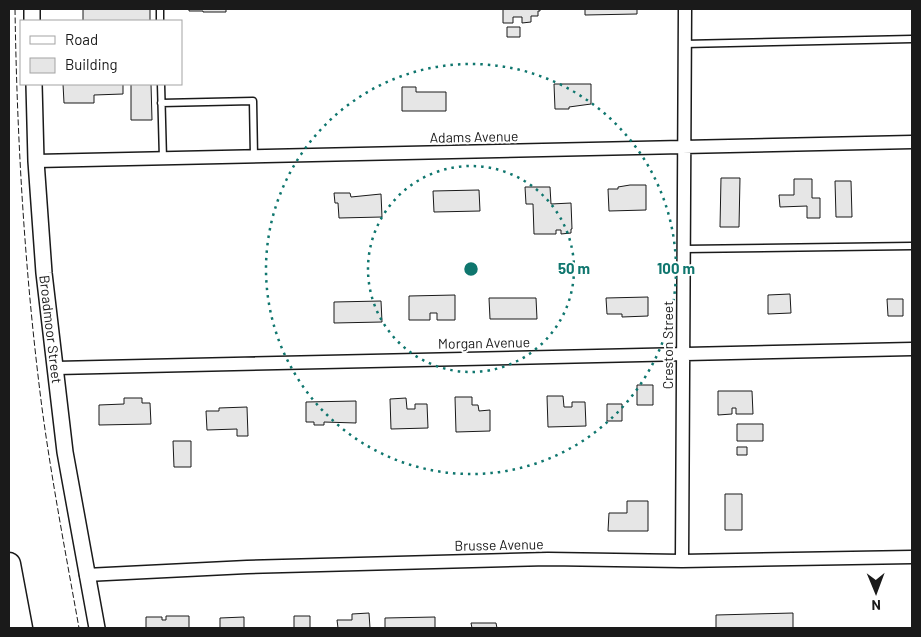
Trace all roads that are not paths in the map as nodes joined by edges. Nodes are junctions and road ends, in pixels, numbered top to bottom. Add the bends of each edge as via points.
1 (685, 9) edge
2 (912, 39) edge
3 (684, 44) junction
4 (34, 85) edge
5 (161, 85) edge
6 (161, 103) junction
7 (912, 142) edge
8 (684, 147) junction
9 (254, 157) junction
10 (163, 158) junction
11 (36, 161) junction
12 (912, 246) edge
13 (684, 249) junction
14 (912, 349) edge
15 (684, 354) junction
16 (56, 368) junction
17 (912, 557) edge
18 (682, 561) junction
19 (9, 564) edge
20 (86, 575) junction
21 (11, 593) edge
22 (21, 628) edge
23 (97, 628) edge

1 - 3 street, Creston Street
2 - 3 lane
3 - 8 street, Creston Street
4 - 11 street, Broadmoor Street
5 - 6 lane
6 - 9 lane via 254,102
6 - 10 lane
7 - 8 street, Adams Avenue
8 - 9 street, Adams Avenue
8 - 13 street, Creston Street
9 - 10 street, Adams Avenue
10 - 11 street, Adams Avenue
11 - 16 street, Broadmoor Street via 44,273
12 - 13 lane
13 - 15 street, Creston Street
14 - 15 street, Morgan Avenue
15 - 16 street, Morgan Avenue
15 - 18 street, Creston Street
16 - 20 street, Broadmoor Street via 65,452
17 - 18 street, Brusse Avenue
18 - 20 street, Brusse Avenue via 548,559 247,566
19 - 21 highway
20 - 23 street, Broadmoor Street
21 - 22 highway

